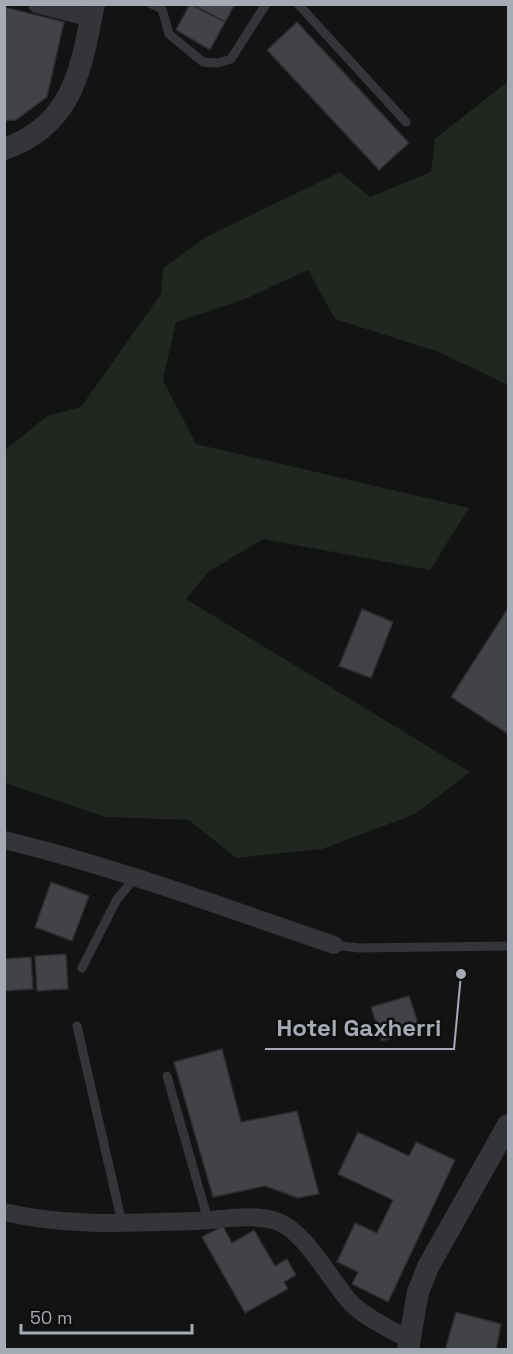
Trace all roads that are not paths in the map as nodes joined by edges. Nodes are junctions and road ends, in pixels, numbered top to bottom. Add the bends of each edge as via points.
1 (37, 4) edge
2 (151, 4) edge
3 (266, 4) edge
4 (298, 4) edge
5 (92, 11) edge
6 (406, 122) dead end
7 (4, 149) edge
8 (4, 840) edge
9 (135, 878) junction
10 (334, 945) joint
11 (508, 946) edge
12 (82, 969) dead end
13 (77, 1026) dead end
14 (167, 1076) dead end
15 (508, 1125) edge
16 (4, 1212) edge
17 (208, 1220) junction
18 (122, 1223) junction
19 (412, 1346) edge

1 - 5 street
2 - 3 lane via 162,9 169,34 203,62 218,63 231,59
4 - 6 lane
5 - 7 street via 74,82 62,109 36,134
8 - 9 street
9 - 10 street
9 - 12 lane via 117,899
10 - 11 lane
13 - 18 lane
14 - 17 lane
15 - 19 street via 428,1267 418,1292
16 - 18 street via 68,1221
17 - 18 street
17 - 19 street via 253,1217 293,1229 353,1305

